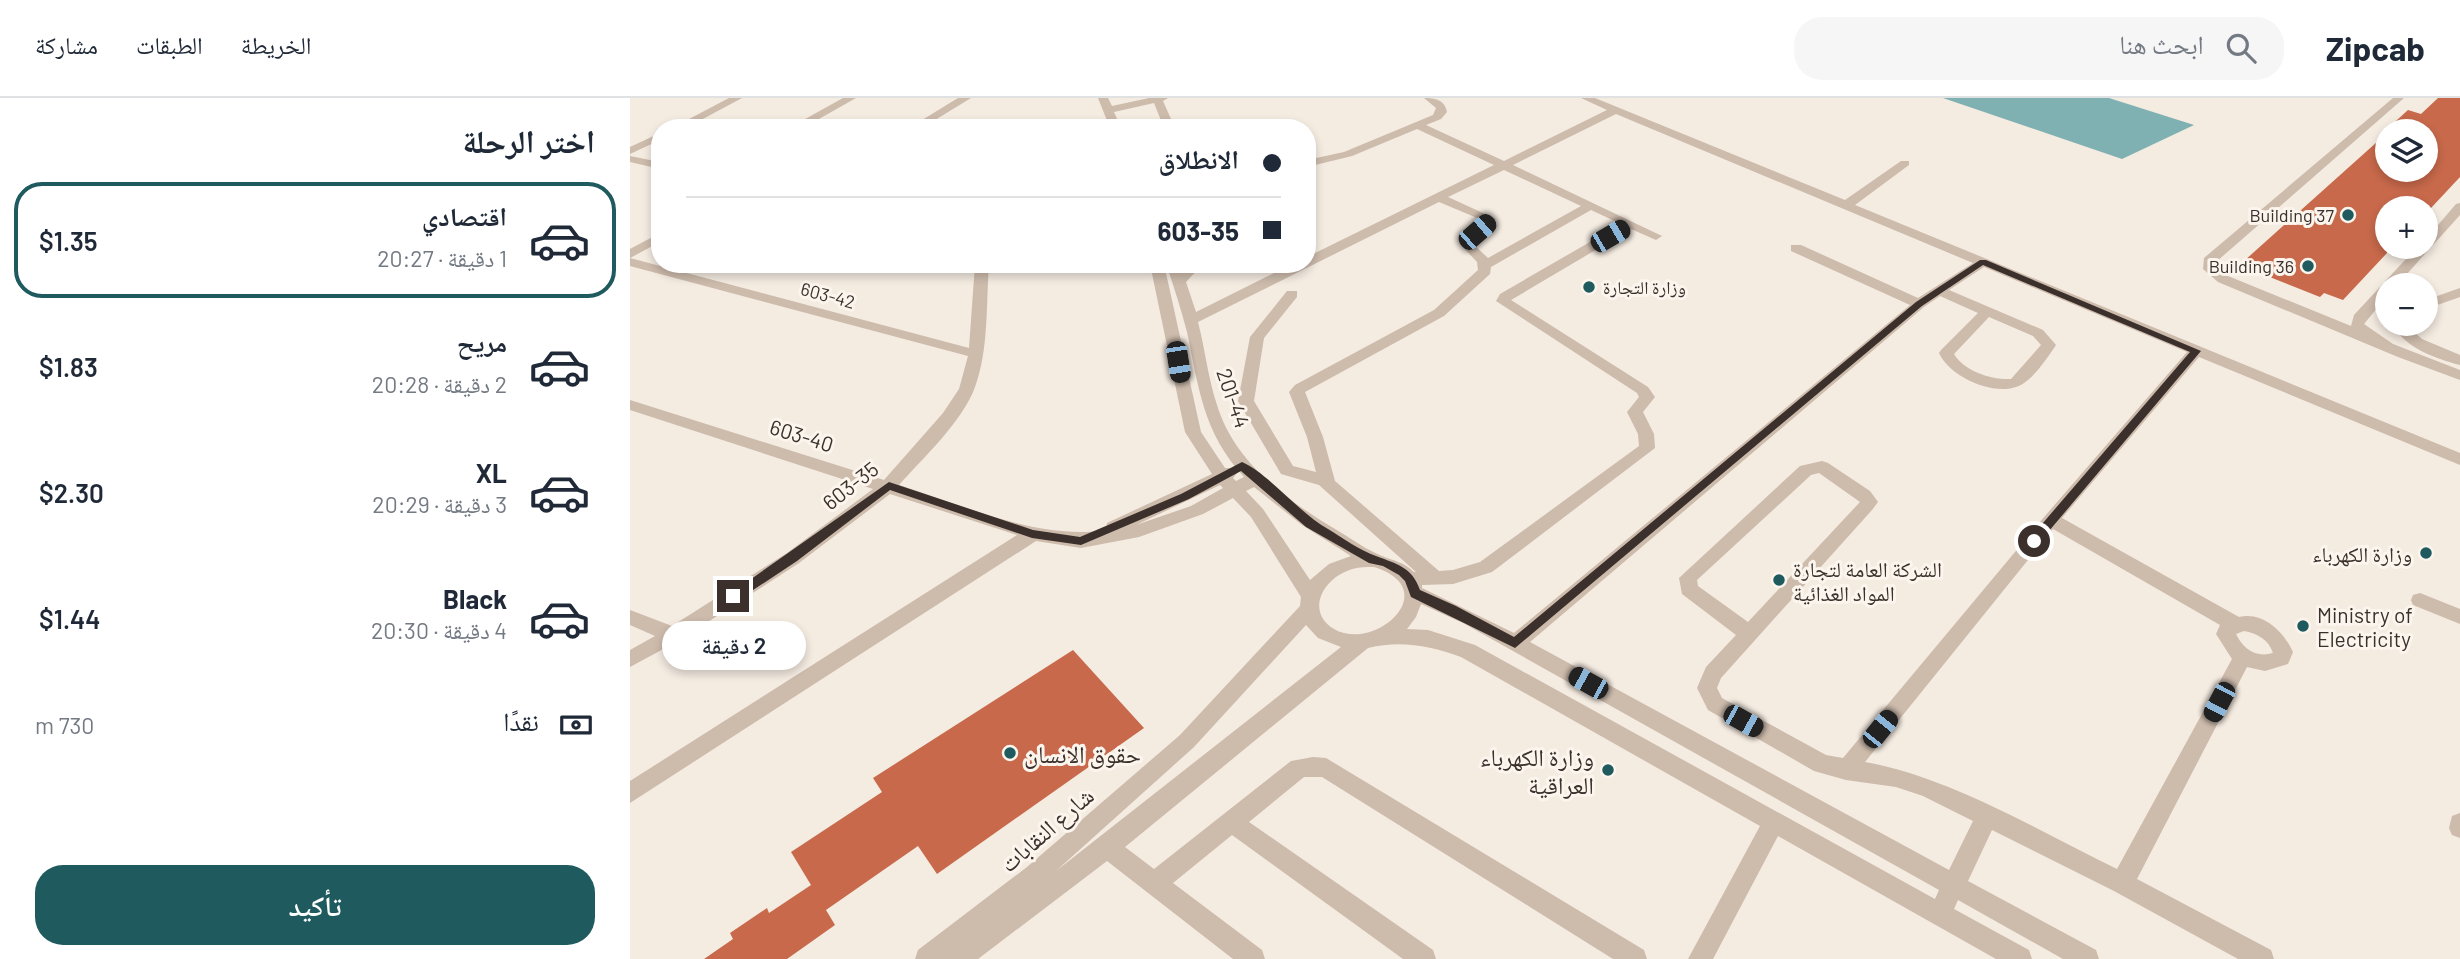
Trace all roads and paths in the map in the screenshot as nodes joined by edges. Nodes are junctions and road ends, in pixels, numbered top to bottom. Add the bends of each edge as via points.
1 (737, 98) edge
2 (851, 98) edge
3 (966, 98) edge
4 (1103, 98) edge
5 (1429, 98) edge
6 (1586, 98) edge
7 (2399, 98) edge
8 (1160, 99) edge
9 (1109, 110) junction
10 (1614, 111) junction
11 (695, 119) edge
12 (811, 119) edge
13 (930, 119) edge
14 (1112, 119) edge
15 (1167, 119) edge
16 (1419, 126) junction
17 (651, 140) edge
18 (630, 151) edge
19 (630, 159) edge
20 (1316, 162) edge
21 (1905, 163) dead end
22 (651, 164) edge
23 (1505, 166) junction
24 (1437, 197) junction
25 (1591, 205) junction
26 (1846, 206) junction
27 (2460, 207) edge
28 (1632, 224) junction
29 (2438, 232) edge
30 (1656, 236) dead end
31 (651, 242) edge
32 (1796, 247) dead end
33 (630, 254) edge
34 (1316, 258) edge
35 (2413, 259) edge
36 (630, 262) edge
37 (1983, 262) junction
38 (1486, 264) junction
39 (651, 268) edge
40 (671, 273) edge
41 (981, 273) edge
42 (1159, 273) edge
43 (1176, 273) edge
44 (1187, 273) edge
45 (1285, 273) edge
46 (2401, 273) edge
47 (1179, 281) junction
48 (1939, 291) junction
49 (2460, 292) edge
50 (1292, 293) dead end
51 (2438, 300) edge
52 (2375, 301) edge
53 (1919, 304) junction
54 (1988, 312) junction
55 (1191, 320) junction
56 (2408, 336) edge
57 (2379, 342) junction
58 (2196, 351) junction
59 (976, 354) junction
60 (2460, 360) edge
61 (2460, 375) edge
62 (630, 405) edge
63 (2460, 459) edge
64 (1242, 466) junction
65 (1222, 477) junction
66 (1256, 478) junction
67 (1326, 481) junction
68 (889, 486) junction
69 (1234, 490) junction
70 (2051, 520) junction
71 (1032, 534) junction
72 (1081, 541) junction
73 (1374, 560) junction
74 (1436, 579) junction
75 (1413, 586) junction
76 (2420, 600) dead end
77 (1310, 603) junction
78 (630, 617) edge
79 (2460, 617) edge
80 (2235, 624) junction
81 (1749, 634) junction
82 (673, 635) junction
83 (1374, 638) junction
84 (1515, 643) junction
85 (2243, 657) junction
86 (630, 659) edge
87 (1846, 770) junction
88 (630, 793) edge
89 (1987, 816) junction
90 (1231, 822) junction
91 (1773, 824) junction
92 (1107, 847) junction
93 (2122, 883) junction
94 (1154, 884) junction
95 (1955, 885) junction
96 (1940, 914) junction
97 (927, 959) edge
98 (958, 959) edge
99 (1253, 959) edge
100 (1424, 959) edge
101 (1635, 959) edge
102 (1700, 959) edge
103 (2020, 959) edge
104 (2087, 959) edge
105 (2262, 959) edge

1 - 11 street
2 - 12 street
3 - 13 street
4 - 9 street
5 - 16 street via 1442,112
6 - 10 street
7 - 57 street via 2209,261 2210,269 2223,279
8 - 9 street
8 - 15 street
9 - 14 street
10 - 23 street
10 - 26 street
16 - 20 street
16 - 23 street
17 - 18 street
19 - 22 street
21 - 26 street
23 - 24 street
23 - 25 street
24 - 34 street
24 - 38 street via 1489,217 1465,243
25 - 28 street
25 - 38 street
26 - 37 street
27 - 29 street
28 - 30 street
28 - 74 street via 1503,301 1643,390 1647,397 1635,412 1647,448 1500,559 1470,574
31 - 33 street
32 - 53 street
35 - 46 street
36 - 39 street, 603-42
37 - 48 street
37 - 58 street
38 - 67 street via 1485,271 1447,309 1298,390
40 - 59 street, 603-42
41 - 59 street, 603-35
42 - 65 street via 1193,432
43 - 47 street, 201-44
44 - 47 street
45 - 55 street
47 - 55 street, 201-44
48 - 53 street
48 - 54 street
49 - 51 street
50 - 67 street via 1257,337 1246,401 1287,470
52 - 57 street via 2357,321 2361,331
53 - 84 street
54 - 54 street via 2046,338 2049,345 2018,382 1992,383 1946,359 1946,353
55 - 64 street, 201-44 via 1207,398 1219,430
56 - 60 street
57 - 61 street
58 - 63 street
58 - 70 street
59 - 68 street, 603-35 via 958,404
62 - 68 street, 603-40
64 - 65 street
64 - 66 street, 201-44
65 - 69 street
65 - 72 street
66 - 69 street, 603-40
66 - 73 street, 201-44 via 1310,524
67 - 74 street
68 - 71 street, 603-40
68 - 82 street, 603-35 via 793,558
69 - 72 street, 603-40 via 1197,510 1139,531
69 - 77 street via 1256,513
70 - 80 street
70 - 87 street
71 - 72 street, 603-40
71 - 88 street
73 - 75 street via 1395,566
73 - 77 street via 1334,569 1319,581
74 - 75 street
75 - 83 street via 1408,617
75 - 84 street
76 - 79 street
77 - 83 street via 1316,625 1331,636
77 - 97 street, شارع النقابات via 1187,741 1035,875
78 - 82 street
80 - 85 street via 2226,634
80 - 85 street via 2265,629 2275,636 2283,652 2274,663
81 - 81 street via 1689,589 1688,578 1806,470 1822,467 1869,502
81 - 87 street via 1709,680 1709,697 1811,759
82 - 86 street, 603-35
83 - 91 street via 1428,638 1468,651
83 - 92 street
84 - 95 street
85 - 93 street
87 - 89 street via 1913,781
89 - 93 street
89 - 95 street
90 - 94 street
90 - 100 street
90 - 101 street via 1299,768 1326,768
91 - 96 street
91 - 102 street
92 - 94 street
92 - 98 street
93 - 105 street
94 - 99 street
95 - 96 street
95 - 104 street
96 - 103 street

